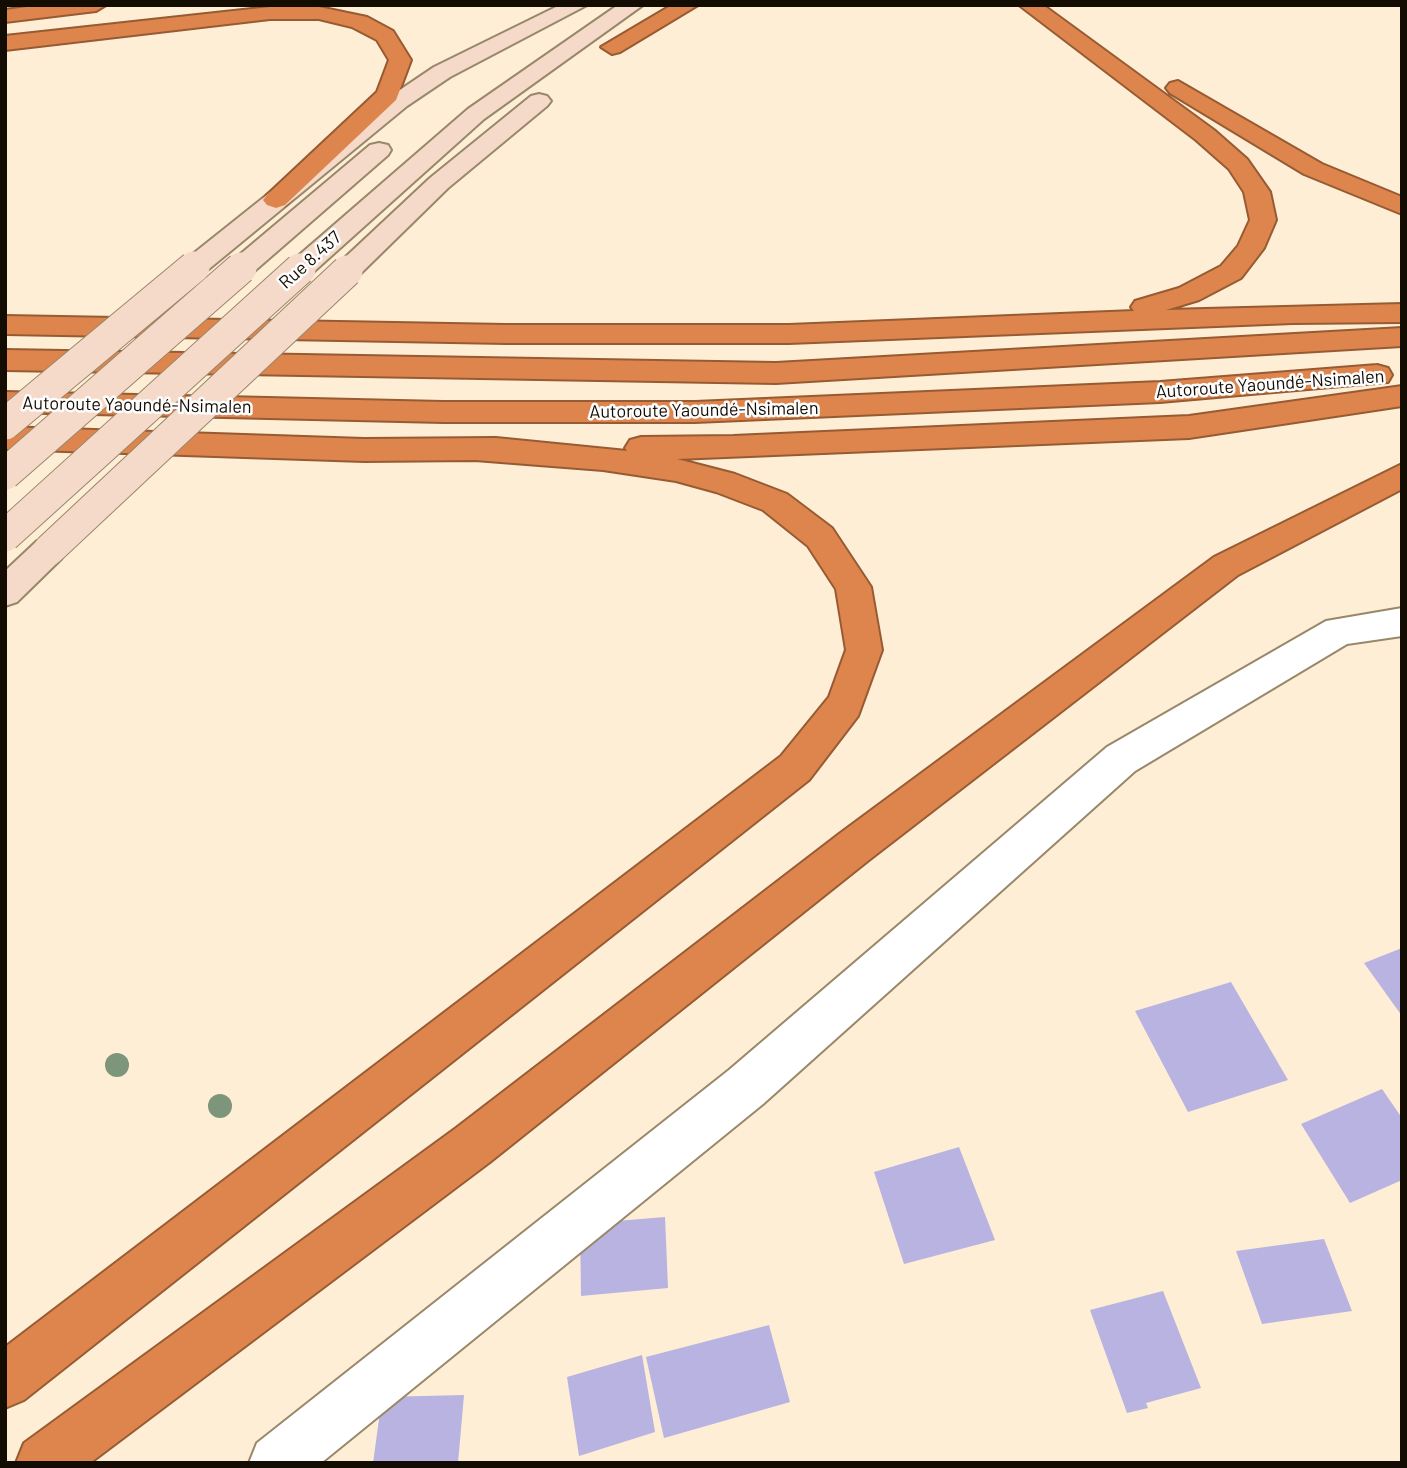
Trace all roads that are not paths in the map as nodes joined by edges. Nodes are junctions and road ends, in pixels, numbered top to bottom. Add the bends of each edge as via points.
1 (96, 5) edge
2 (577, 5) edge
3 (584, 5) edge
4 (633, 5) edge
5 (675, 5) edge
6 (688, 5) edge
7 (1028, 5) edge
8 (1065, 5) edge
9 (5, 16) edge
10 (5, 43) edge
11 (603, 54) joint
12 (464, 86) dead end
13 (553, 90) dead end
14 (402, 133) dead end
15 (276, 200) junction
16 (1402, 206) edge
17 (1402, 313) edge
18 (1028, 324) junction
19 (5, 325) edge
20 (1402, 337) edge
21 (5, 360) edge
22 (1402, 373) edge
23 (1402, 396) edge
24 (5, 402) edge
25 (5, 424) edge
26 (5, 438) edge
27 (473, 449) junction
28 (5, 474) edge
29 (1402, 475) edge
30 (5, 536) edge
31 (5, 592) edge
32 (1402, 622) edge
33 (5, 1381) edge
34 (44, 1463) edge
35 (277, 1463) edge

1 - 9 highway
2 - 15 main road via 442,72
3 - 12 main road
4 - 30 main road, Rue 8.437, bridge via 476,114
5 - 11 main road
6 - 11 highway
7 - 18 highway via 1222,149 1257,192 1263,220 1251,248 1231,272 1189,294 1152,306
8 - 16 highway via 1171,83 1313,169
10 - 15 highway via 270,13 319,13 359,22 385,36 400,60 388,95
13 - 31 main road, bridge via 498,132
14 - 28 main road, Rue 8.437, bridge
15 - 25 main road, bridge
17 - 18 highway
18 - 19 highway via 789,334
20 - 21 highway, Autoroute Yaoundé-Nsimalen via 776,373
22 - 24 highway, Autoroute Yaoundé-Nsimalen via 1160,392 695,412 443,412
23 - 27 highway via 1189,426 733,447
26 - 27 highway via 364,450
27 - 33 highway via 603,458 676,470 775,502 821,537 853,587 864,650 845,705 795,768
29 - 34 highway via 1226,566 853,847 473,1144
32 - 35 street via 1339,631 1121,759 746,1087

